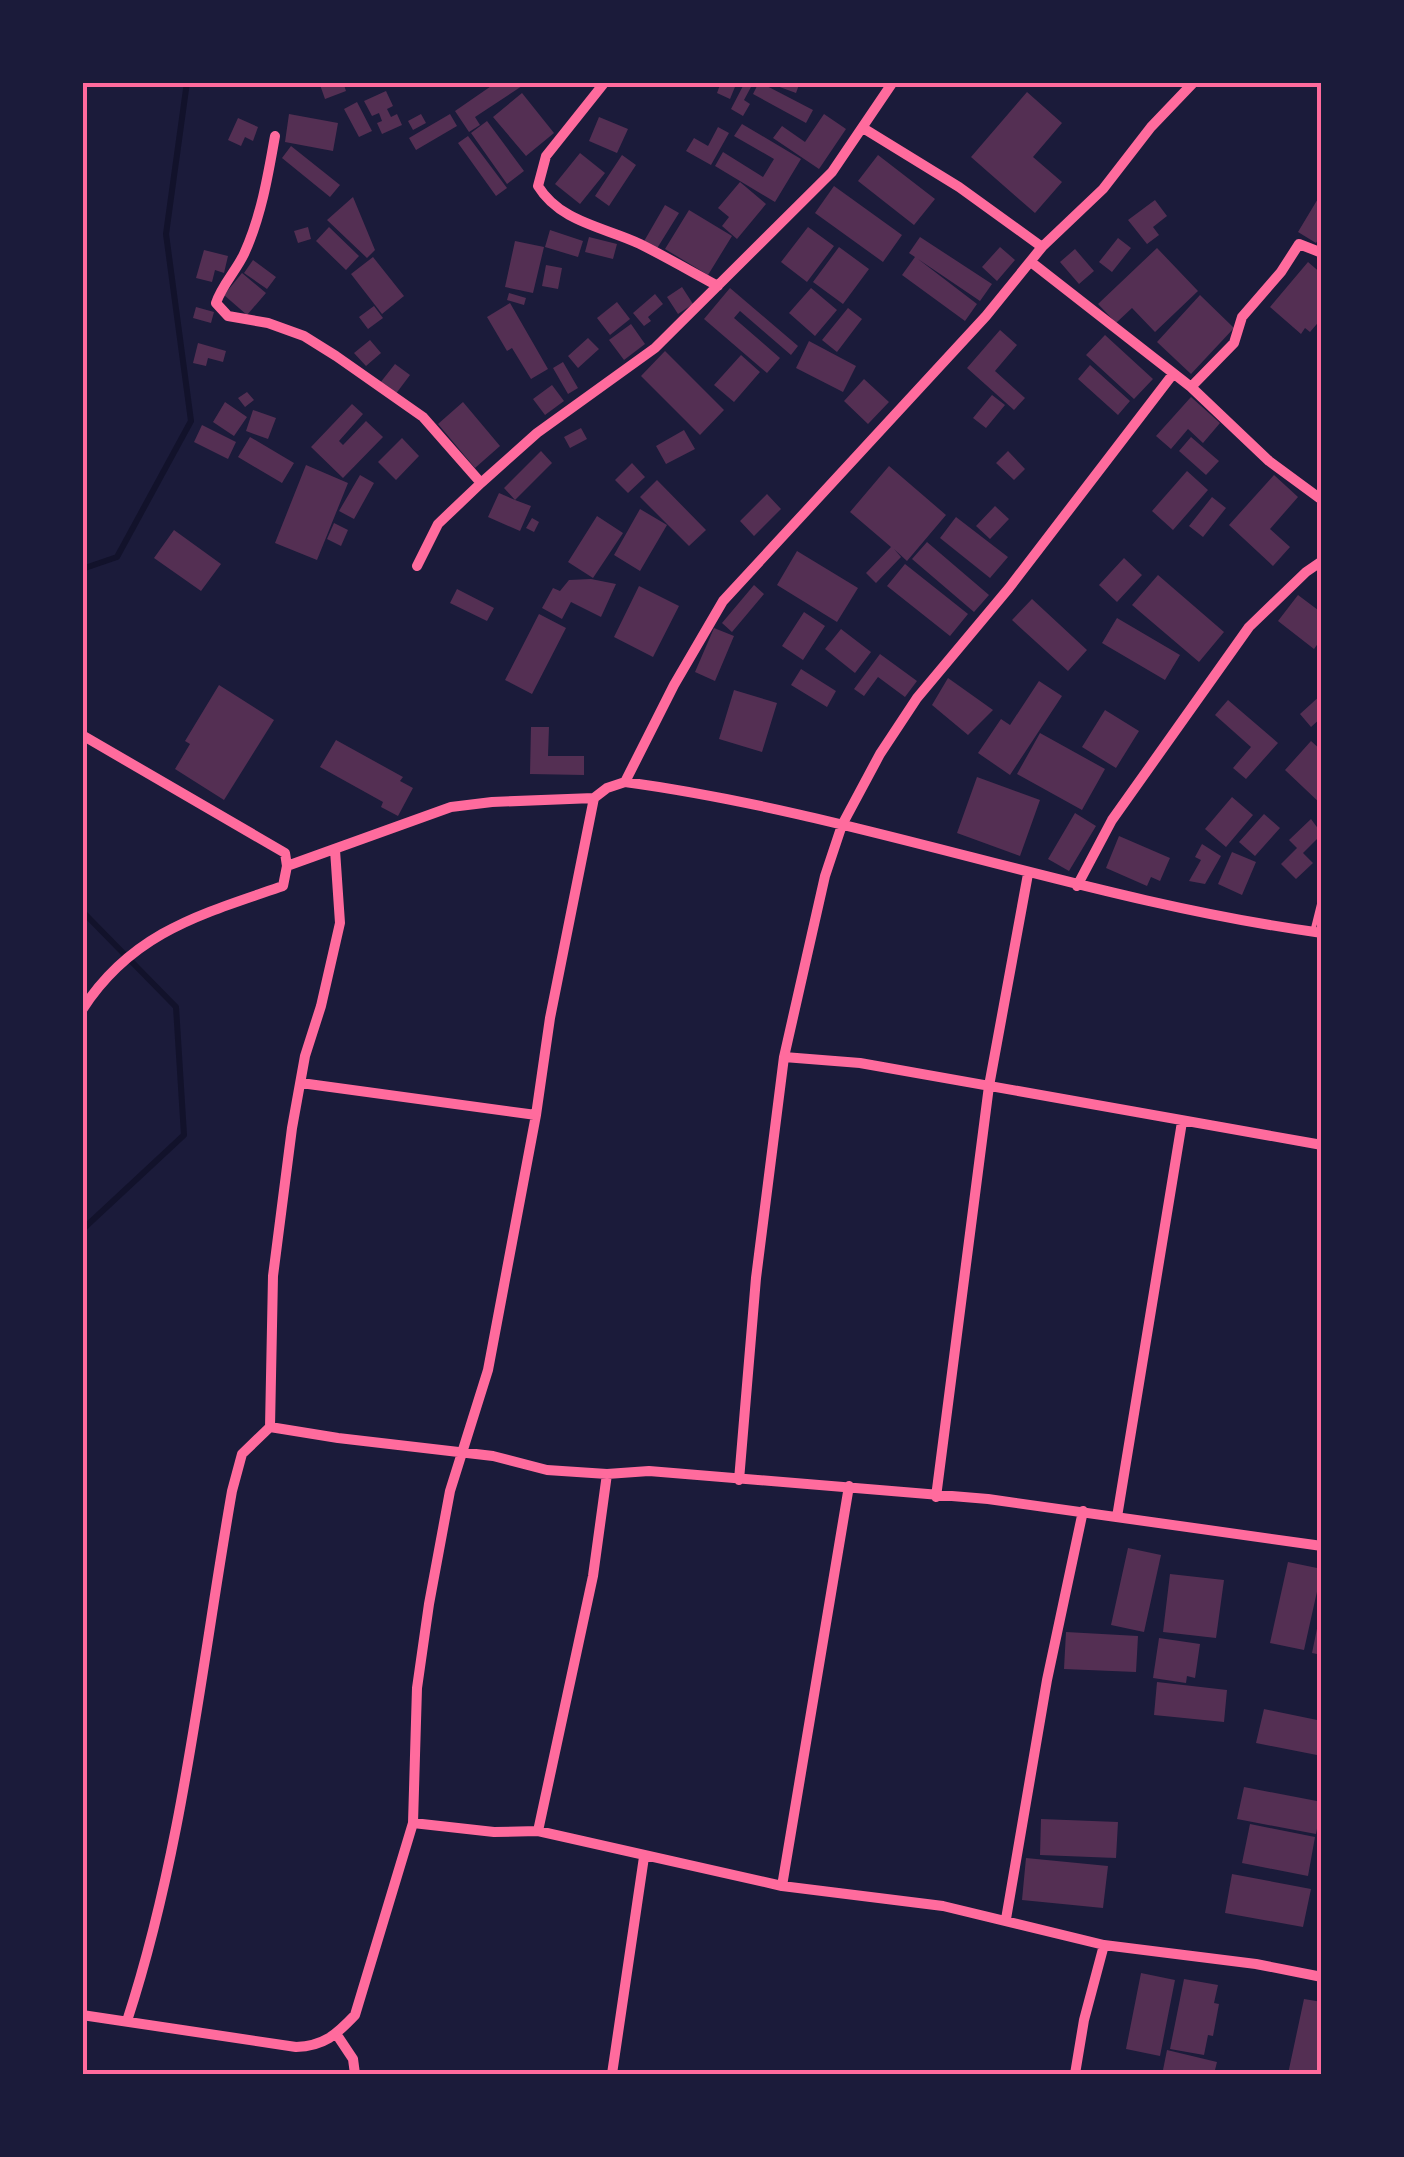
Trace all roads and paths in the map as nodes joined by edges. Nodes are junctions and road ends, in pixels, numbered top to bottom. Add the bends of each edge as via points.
1 (605, 82) edge
2 (893, 82) edge
3 (1194, 82) edge
4 (863, 128) junction
5 (275, 136) dead end
6 (1042, 248) junction
7 (1322, 253) edge
8 (1031, 262) junction
9 (718, 286) junction
10 (1174, 374) junction
11 (1191, 388) junction
12 (481, 484) junction
13 (1322, 500) edge
14 (1322, 561) edge
15 (417, 566) dead end
16 (82, 734) edge
17 (625, 782) junction
18 (594, 798) junction
19 (842, 826) junction
20 (335, 850) junction
21 (287, 866) junction
22 (1028, 874) junction
23 (1078, 886) junction
24 (1322, 894) edge
25 (1317, 932) edge
26 (82, 1010) edge
27 (784, 1057) junction
28 (301, 1083) junction
29 (990, 1086) junction
30 (536, 1115) junction
31 (1182, 1122) junction
32 (1322, 1145) edge
33 (270, 1426) junction
34 (463, 1454) junction
35 (607, 1474) junction
36 (738, 1480) junction
37 (849, 1486) junction
38 (936, 1497) junction
39 (1083, 1511) junction
40 (1117, 1517) junction
41 (1322, 1532) edge
42 (1306, 1544) junction
43 (1322, 1546) edge
44 (412, 1824) junction
45 (538, 1831) junction
46 (644, 1857) junction
47 (782, 1886) junction
48 (1006, 1919) junction
49 (1104, 1944) junction
50 (1322, 1977) edge
51 (82, 2016) edge
52 (127, 2022) junction
53 (336, 2035) junction
54 (355, 2074) edge
55 (612, 2074) edge
56 (1075, 2074) edge

1 - 9 street via 546,156 538,186 565,214
2 - 4 street
3 - 6 street via 1103,189
4 - 6 street
4 - 9 street via 832,172
5 - 12 street via 259,214 219,295 219,310 304,336 336,356 423,417
6 - 8 street
7 - 11 street via 1299,244 1242,316 1234,342
8 - 10 street
8 - 17 street via 722,602
9 - 12 street via 655,348 538,433
10 - 11 street
10 - 19 street via 917,698
11 - 13 street via 1269,462
12 - 15 street via 438,524
14 - 23 street via 1249,627 1112,820
16 - 21 street via 285,853
17 - 18 street
17 - 19 street
18 - 20 street via 451,807
18 - 30 street
19 - 22 street
19 - 27 street
20 - 21 street
20 - 28 street via 340,923
21 - 26 street via 284,886 148,939
22 - 23 street
22 - 29 street
23 - 25 street
24 - 25 lane
27 - 29 street
27 - 36 street
28 - 30 street
28 - 33 street via 273,1276
29 - 31 street
29 - 38 street
30 - 34 street via 488,1370
31 - 32 street
31 - 40 street
33 - 34 street
33 - 52 street via 242,1454 232,1491 175,1835
34 - 35 street
34 - 44 street via 450,1490 417,1688
35 - 36 street
35 - 45 street
36 - 37 street
37 - 38 street
37 - 47 street
38 - 39 street
39 - 40 street
39 - 48 street
40 - 42 street
41 - 42 street
42 - 43 street
44 - 45 street
44 - 53 street via 354,2015
45 - 46 street
46 - 47 street
46 - 55 street
47 - 48 street
48 - 49 street
49 - 50 street
49 - 56 street
51 - 52 street
52 - 53 street via 296,2047
53 - 54 street

